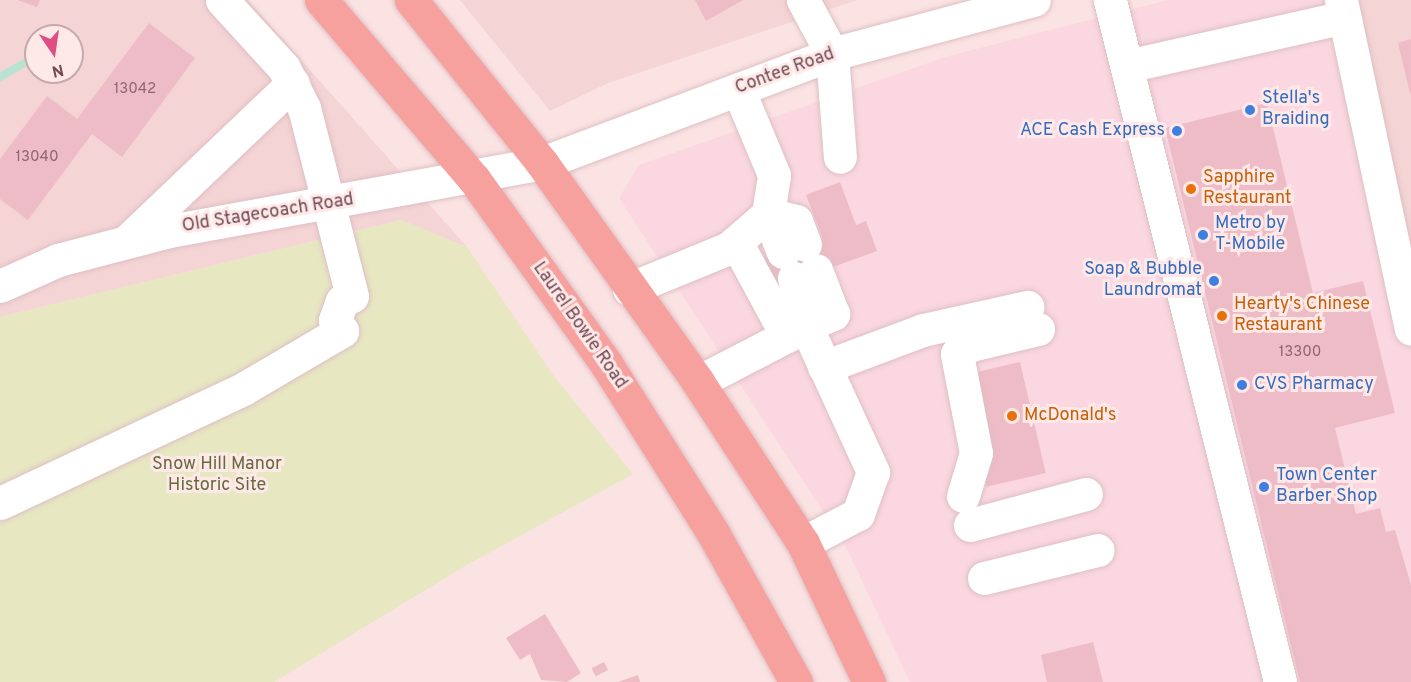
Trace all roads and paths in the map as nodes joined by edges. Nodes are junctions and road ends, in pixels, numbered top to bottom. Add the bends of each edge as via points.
1 (222, 0) edge
2 (321, 0) edge
3 (411, 0) edge
4 (803, 0) edge
5 (1034, 0) edge
6 (1110, 0) edge
7 (1342, 8) edge
8 (832, 54) junction
9 (1127, 66) junction
10 (293, 83) junction
11 (738, 89) junction
12 (840, 157) dead end
13 (542, 163) junction
14 (474, 179) junction
15 (333, 204) junction
16 (768, 214) junction
17 (126, 242) junction
18 (736, 242) junction
19 (0, 286) edge
20 (629, 289) junction
21 (1411, 329) edge
22 (796, 331) junction
23 (824, 367) junction
24 (698, 382) junction
25 (1086, 494) dead end
26 (0, 503) edge
27 (803, 543) junction
28 (1098, 550) dead end
29 (984, 578) dead end
30 (796, 682) edge
31 (869, 682) edge
32 (1280, 682) edge

1 - 10 street
2 - 14 main road, Laurel Bowie Road
3 - 13 main road
4 - 8 street
5 - 8 street, Contee Road
6 - 9 street
7 - 9 street
7 - 21 street
8 - 11 street, Contee Road
8 - 12 street
9 - 32 street
10 - 15 street
10 - 17 street
11 - 13 street, Contee Road
11 - 16 street via 774,175
13 - 14 street, Old Stagecoach Road
13 - 20 main road
14 - 15 street, Old Stagecoach Road
14 - 30 main road, Laurel Bowie Road via 641,414
15 - 17 street, Old Stagecoach Road
15 - 26 street via 352,296 342,301 335,320 342,331 243,389
16 - 18 street
16 - 22 street via 800,261
17 - 19 street, Old Stagecoach Road via 58,260
18 - 20 street
18 - 22 street
20 - 24 main road
22 - 23 street
22 - 24 street
23 - 25 street via 923,330 1032,318 957,354 976,453 967,510
23 - 27 street via 873,472 858,514
24 - 27 main road
27 - 31 main road
28 - 29 street

